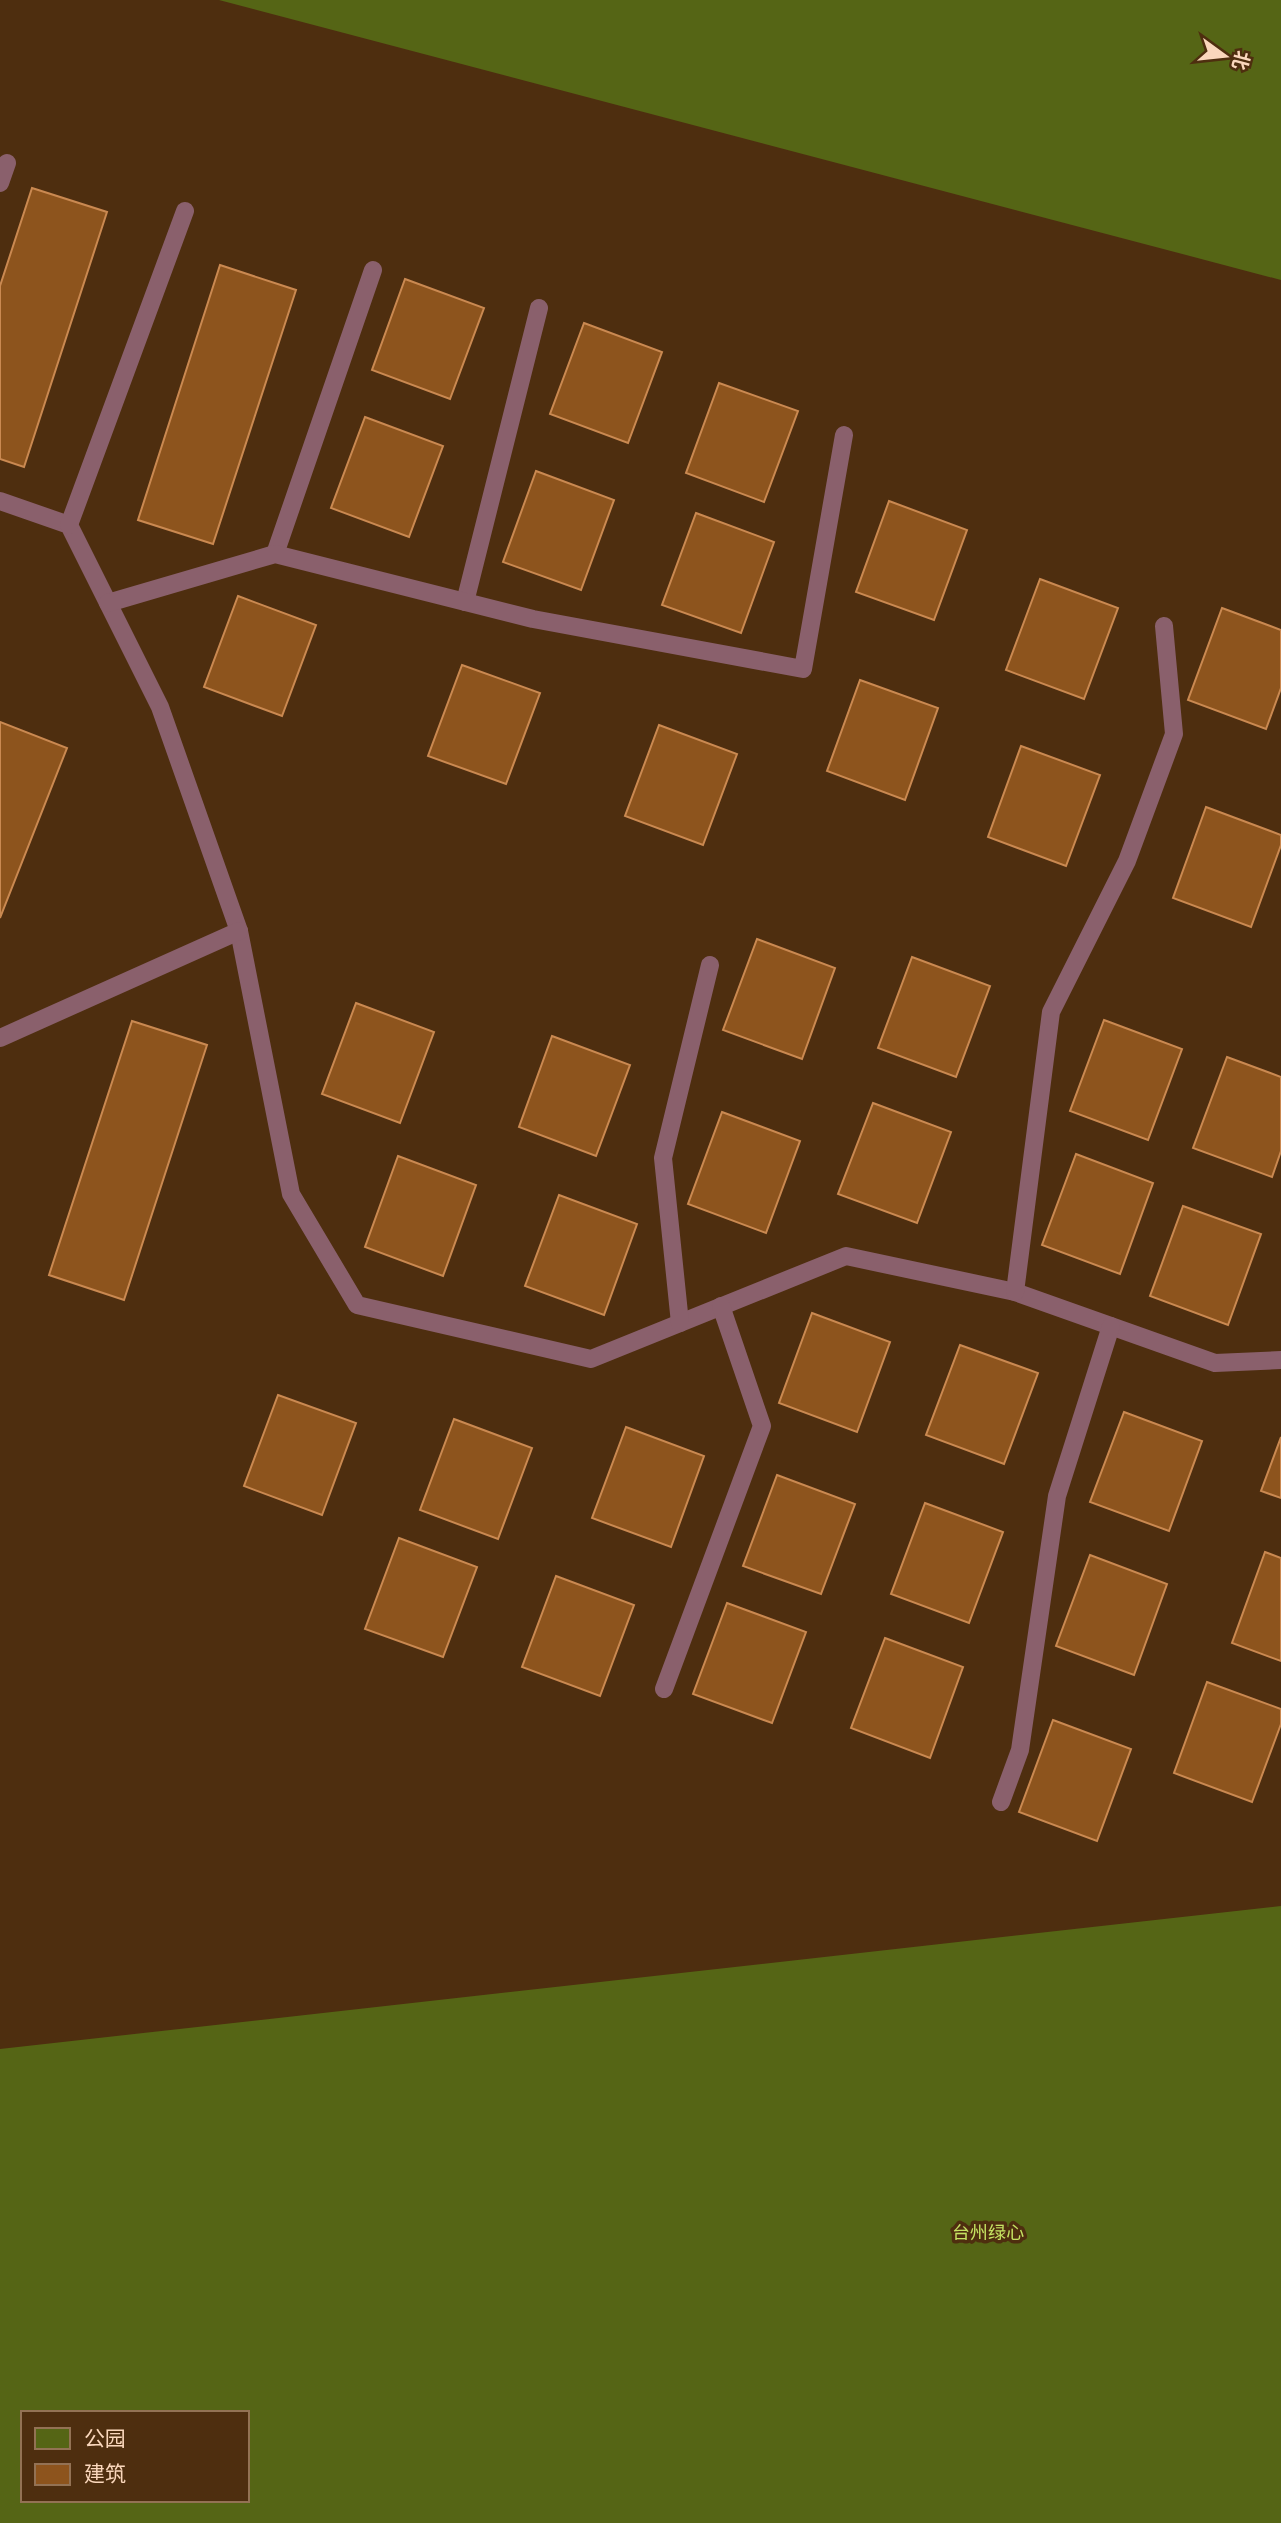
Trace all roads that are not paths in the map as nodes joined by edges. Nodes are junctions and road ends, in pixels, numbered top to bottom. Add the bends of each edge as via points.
1 (7, 163) dead end
2 (0, 183) edge
3 (185, 211) dead end
4 (373, 270) dead end
5 (538, 308) dead end
6 (844, 435) dead end
7 (0, 501) edge
8 (69, 525) junction
9 (275, 554) junction
10 (465, 602) junction
11 (108, 603) junction
12 (1164, 626) dead end
13 (239, 931) junction
14 (710, 965) dead end
15 (0, 1038) edge
16 (1015, 1292) junction
17 (721, 1306) junction
18 (680, 1323) junction
19 (1111, 1326) junction
20 (1281, 1360) edge
21 (664, 1689) dead end
22 (1001, 1802) dead end

1 - 2 lane
3 - 8 lane
4 - 9 lane
5 - 10 lane
6 - 10 lane via 803,669
7 - 8 lane
8 - 11 lane
9 - 10 lane
9 - 11 lane
11 - 13 lane via 160,708
12 - 16 lane via 1174,734 1126,861 1051,1012
13 - 15 lane
13 - 18 lane via 290,1194 357,1305 591,1359
14 - 18 lane via 663,1158
16 - 17 lane via 846,1256
16 - 19 lane
17 - 18 lane
17 - 21 lane via 762,1426
19 - 20 lane via 1215,1363
19 - 22 lane via 1057,1496 1020,1750

